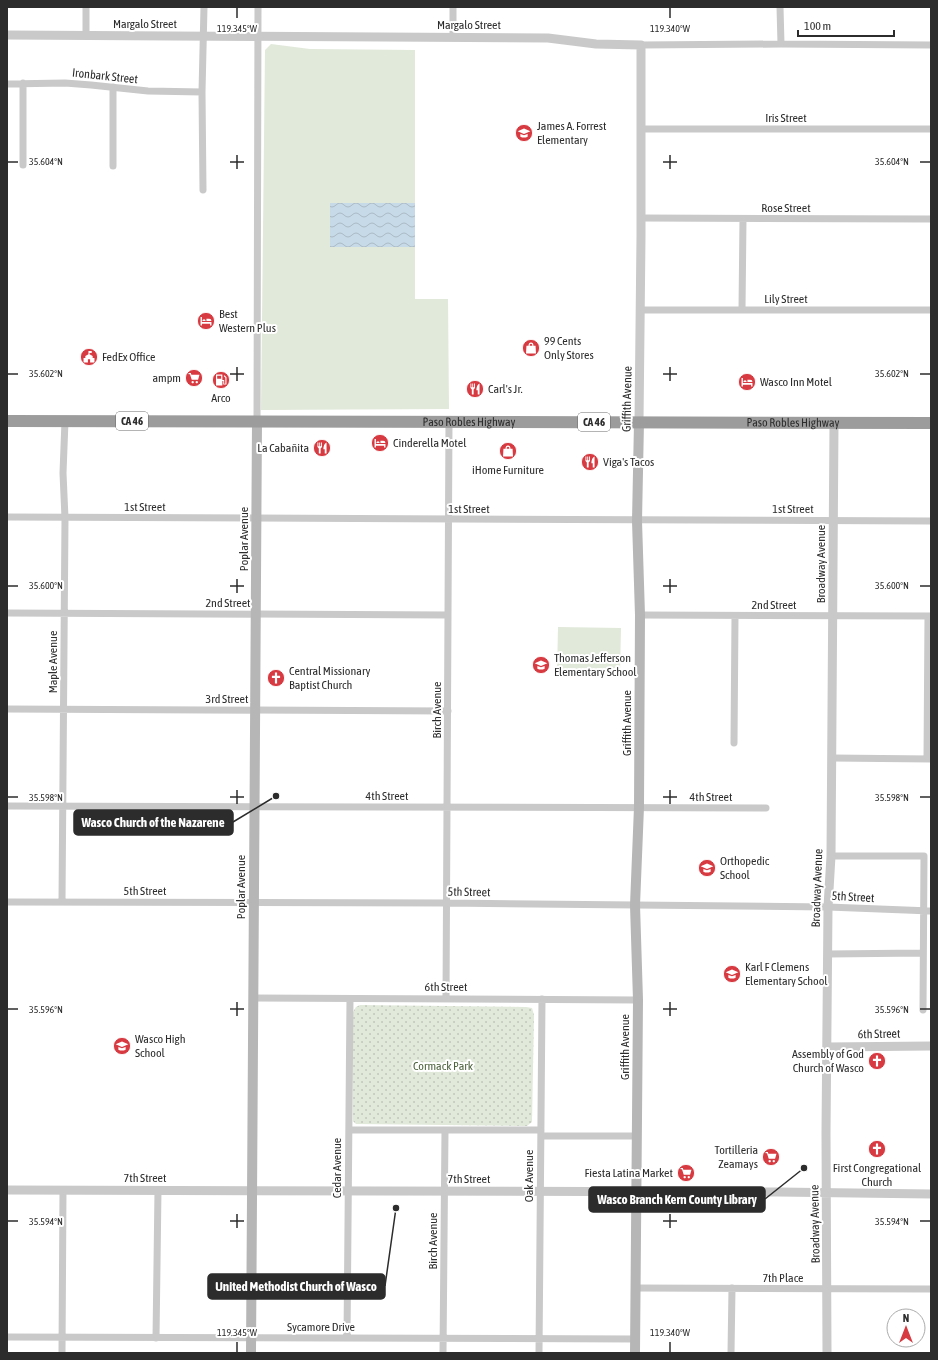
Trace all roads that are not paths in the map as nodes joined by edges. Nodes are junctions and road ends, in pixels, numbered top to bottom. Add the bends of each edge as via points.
1 (86, 7) edge
2 (204, 7) edge
3 (258, 7) edge
4 (453, 7) edge
5 (780, 7) edge
6 (7, 35) edge
7 (86, 36) junction
8 (204, 36) junction
9 (258, 36) junction
10 (454, 37) junction
11 (781, 44) junction
12 (641, 45) junction
13 (931, 45) edge
14 (23, 83) junction
15 (7, 84) edge
16 (113, 87) junction
17 (202, 92) junction
18 (641, 129) junction
19 (931, 129) edge
20 (23, 165) dead end
21 (113, 166) dead end
22 (203, 190) dead end
23 (641, 218) junction
24 (743, 218) junction
25 (931, 219) edge
26 (641, 310) junction
27 (742, 310) junction
28 (931, 310) edge
29 (7, 421) edge
30 (65, 421) junction
31 (258, 422) junction
32 (449, 422) junction
33 (640, 422) junction
34 (834, 423) junction
35 (931, 423) edge
36 (7, 517) edge
37 (65, 518) junction
38 (257, 519) junction
39 (447, 520) junction
40 (833, 520) junction
41 (638, 521) junction
42 (931, 521) edge
43 (7, 613) edge
44 (64, 614) junction
45 (256, 614) junction
46 (448, 615) junction
47 (640, 615) junction
48 (735, 616) junction
49 (833, 616) junction
50 (930, 616) edge
51 (7, 710) edge
52 (63, 710) junction
53 (256, 710) junction
54 (448, 711) junction
55 (734, 743) dead end
56 (832, 758) junction
57 (929, 758) edge
58 (7, 806) edge
59 (63, 806) junction
60 (255, 806) junction
61 (447, 807) junction
62 (639, 807) junction
63 (766, 808) dead end
64 (831, 856) junction
65 (7, 902) edge
66 (62, 902) junction
67 (254, 902) junction
68 (446, 903) junction
69 (634, 905) junction
70 (828, 907) junction
71 (927, 911) edge
72 (924, 952) junction
73 (828, 954) junction
74 (254, 998) junction
75 (350, 999) junction
76 (446, 999) junction
77 (542, 999) junction
78 (638, 1000) junction
79 (923, 1010) dead end
80 (931, 1046) edge
81 (827, 1047) junction
82 (349, 1130) junction
83 (445, 1130) junction
84 (541, 1133) junction
85 (637, 1136) junction
86 (7, 1190) edge
87 (63, 1190) junction
88 (158, 1190) junction
89 (252, 1191) junction
90 (348, 1191) junction
91 (444, 1191) junction
92 (540, 1192) junction
93 (636, 1192) junction
94 (826, 1194) junction
95 (931, 1194) edge
96 (636, 1288) junction
97 (732, 1288) junction
98 (828, 1289) junction
99 (931, 1289) edge
100 (7, 1337) edge
101 (62, 1338) junction
102 (156, 1338) junction
103 (251, 1338) junction
104 (347, 1338) junction
105 (443, 1338) junction
106 (539, 1339) junction
107 (635, 1339) junction
108 (62, 1353) edge
109 (251, 1353) edge
110 (443, 1353) edge
111 (539, 1353) edge
112 (635, 1353) edge
113 (731, 1353) edge
114 (827, 1353) edge

1 - 7 street
2 - 8 street
3 - 9 street
4 - 10 street
5 - 11 street
6 - 7 street, Margalo Street
7 - 8 street, Margalo Street
8 - 9 street, Margalo Street
8 - 17 street
9 - 10 street, Margalo Street
9 - 31 street
10 - 12 street, Margalo Street via 548,38 596,44
11 - 12 street, Margalo Street
11 - 13 street, Margalo Street
12 - 18 street, Griffith Avenue
14 - 15 street, Ironbark Street
14 - 16 street, Ironbark Street
14 - 20 street
16 - 17 street, Ironbark Street via 148,91
16 - 21 street
17 - 22 street
18 - 19 street, Iris Street
18 - 23 street, Griffith Avenue
23 - 24 street, Rose Street
23 - 26 street, Griffith Avenue
24 - 25 street, Rose Street
24 - 27 street
26 - 27 street, Lily Street
26 - 33 street, Griffith Avenue
27 - 28 street, Lily Street
29 - 30 highway, Paso Robles Highway / CA 46
30 - 31 highway, Paso Robles Highway / CA 46
30 - 37 street, Maple Avenue
31 - 32 highway, Paso Robles Highway / CA 46
31 - 38 main road, Poplar Avenue
32 - 33 highway, Paso Robles Highway / CA 46
32 - 39 street, Birch Avenue
33 - 34 highway, Paso Robles Highway / CA 46
33 - 41 main road, Griffith Avenue
34 - 35 highway, Paso Robles Highway / CA 46
34 - 40 street, Broadway Avenue
36 - 37 street, 1st Street
37 - 38 street, 1st Street
37 - 44 street, Maple Avenue
38 - 39 street, 1st Street
38 - 45 main road, Poplar Avenue
39 - 41 street, 1st Street
39 - 46 street, Birch Avenue
40 - 41 street, 1st Street
40 - 42 street, 1st Street
40 - 49 street, Broadway Avenue
41 - 47 main road, Griffith Avenue
43 - 44 street, 2nd Street
44 - 45 street, 2nd Street
44 - 52 street, Maple Avenue
45 - 46 street, 2nd Street
45 - 53 main road, Poplar Avenue
46 - 54 street, Birch Avenue
47 - 48 street, 2nd Street
47 - 62 main road, Griffith Avenue
48 - 49 street, 2nd Street
48 - 55 street
49 - 50 street, 2nd Street
49 - 56 street, Broadway Avenue
50 - 57 street
51 - 52 street, 3rd Street
52 - 53 street, 3rd Street
52 - 59 street, Maple Avenue
53 - 54 street, 3rd Street
53 - 60 main road, Poplar Avenue
54 - 61 street, Birch Avenue
56 - 57 street
56 - 64 street, Broadway Avenue
58 - 59 street, 4th Street
59 - 60 street, 4th Street
59 - 66 street, Maple Avenue
60 - 61 street, 4th Street
60 - 67 main road, Poplar Avenue
61 - 62 street, 4th Street
61 - 68 street, Birch Avenue
62 - 63 street, 4th Street
62 - 69 main road, Griffith Avenue
64 - 70 street, Broadway Avenue
64 - 71 street via 924,856
65 - 66 street, 5th Street
66 - 67 street, 5th Street
67 - 68 street, 5th Street
67 - 74 main road, Poplar Avenue
68 - 69 street, 5th Street
68 - 76 street, Birch Avenue
69 - 70 street, 5th Street
69 - 78 main road, Griffith Avenue
70 - 71 street, 5th Street
70 - 73 street, Broadway Avenue
71 - 72 street
72 - 73 street
72 - 79 street
73 - 81 street, Broadway Avenue
74 - 75 street, 6th Street
74 - 89 main road, Poplar Avenue
75 - 76 street, 6th Street
75 - 82 street, Cedar Avenue
76 - 77 street, 6th Street
77 - 78 street, 6th Street
77 - 84 street, Oak Avenue
78 - 85 main road, Griffith Avenue
80 - 81 street, 6th Street
81 - 94 street, Broadway Avenue
82 - 83 street
82 - 90 street, Cedar Avenue
83 - 84 street
83 - 91 street, Birch Avenue
84 - 85 street
84 - 92 street, Oak Avenue
85 - 93 main road, Griffith Avenue
86 - 87 street, 7th Street
87 - 88 street, 7th Street
87 - 101 street
88 - 89 street, 7th Street
88 - 102 street
89 - 90 street, 7th Street
89 - 103 main road, Poplar Avenue
90 - 91 street, 7th Street
90 - 104 street, Cedar Avenue
91 - 92 street, 7th Street
91 - 105 street, Birch Avenue
92 - 93 street, 7th Street
92 - 106 street, Oak Avenue
93 - 94 street, 7th Street
93 - 96 main road, Griffith Avenue
94 - 95 street, 7th Street
94 - 98 street, Broadway Avenue
96 - 97 street, 7th Place
96 - 107 main road, Griffith Avenue
97 - 98 street, 7th Place
97 - 113 street
98 - 99 street, 7th Place
98 - 114 street, Broadway Avenue
100 - 101 street, Sycamore Drive
101 - 102 street, Sycamore Drive
101 - 108 street
102 - 103 street, Sycamore Drive
103 - 104 street, Sycamore Drive
103 - 109 main road, Poplar Avenue
104 - 105 street, Sycamore Drive
105 - 106 street, Sycamore Drive
105 - 110 street, Birch Avenue
106 - 107 street, Sycamore Drive
106 - 111 street, Oak Avenue
107 - 112 main road, Griffith Avenue

